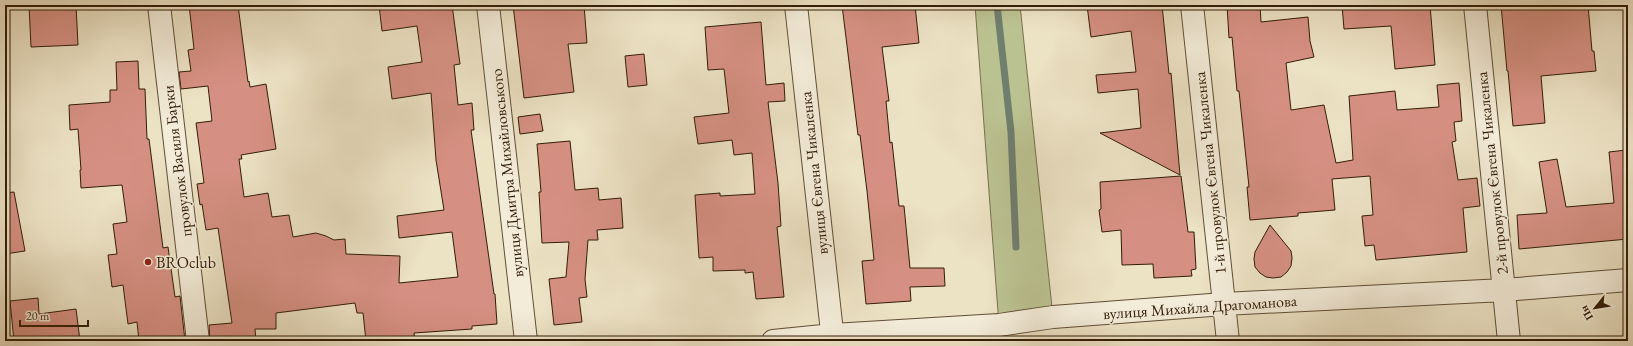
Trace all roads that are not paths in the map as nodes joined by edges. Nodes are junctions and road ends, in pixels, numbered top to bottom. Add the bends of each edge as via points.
1 (159, 5) edge
2 (488, 5) edge
3 (796, 5) edge
4 (1192, 5) edge
5 (1475, 5) edge
6 (1628, 280) edge
7 (1504, 290) junction
8 (1224, 304) junction
9 (833, 338) edge
10 (198, 341) edge
11 (526, 341) edge
12 (773, 341) edge
13 (1228, 341) edge
14 (1509, 341) edge

1 - 10 street, провулок Василя Барки
2 - 11 street, вулиця Дмитра Михайловського
3 - 9 street, вулиця Євгена Чикаленка
4 - 8 street, 1-й провулок Євгена Чикаленка
5 - 7 street, 2-й провулок Євгена Чикаленка
6 - 7 street, вулиця Михайла Драгоманова
7 - 8 street, вулиця Михайла Драгоманова
7 - 14 street, 2-й провулок Євгена Чикаленка
8 - 9 street, вулиця Михайла Драгоманова
8 - 13 street, 1-й провулок Євгена Чикаленка
9 - 12 street, вулиця Михайла Драгоманова

